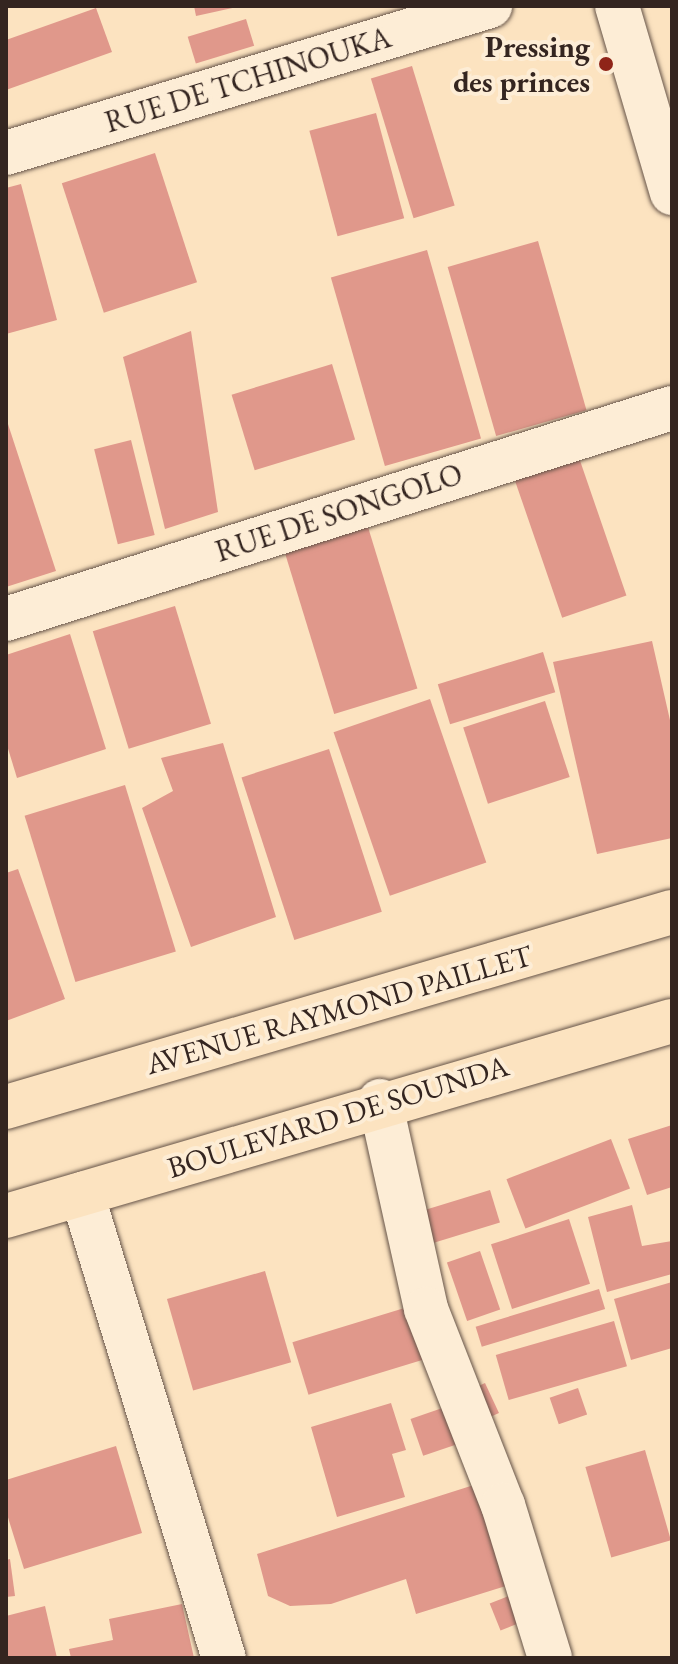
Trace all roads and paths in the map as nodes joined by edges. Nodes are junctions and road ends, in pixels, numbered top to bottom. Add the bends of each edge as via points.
1 (490, 6) edge
2 (617, 6) edge
3 (6, 153) edge
4 (672, 193) edge
5 (672, 408) edge
6 (6, 619) edge
7 (672, 912) edge
8 (672, 1021) edge
9 (380, 1101) junction
10 (6, 1107) edge
11 (82, 1194) junction
12 (6, 1216) edge
13 (224, 1658) edge
14 (550, 1658) edge

1 - 3 street, RUE DE TCHINOUKA
2 - 4 street
5 - 6 street, RUE DE SONGOLO
7 - 10 main road, AVENUE RAYMOND PAILLET
8 - 9 main road, BOULEVARD DE SOUNDA
9 - 11 main road, BOULEVARD DE SOUNDA
9 - 14 street via 426,1309 503,1505
11 - 12 main road, BOULEVARD DE SOUNDA
11 - 13 street

